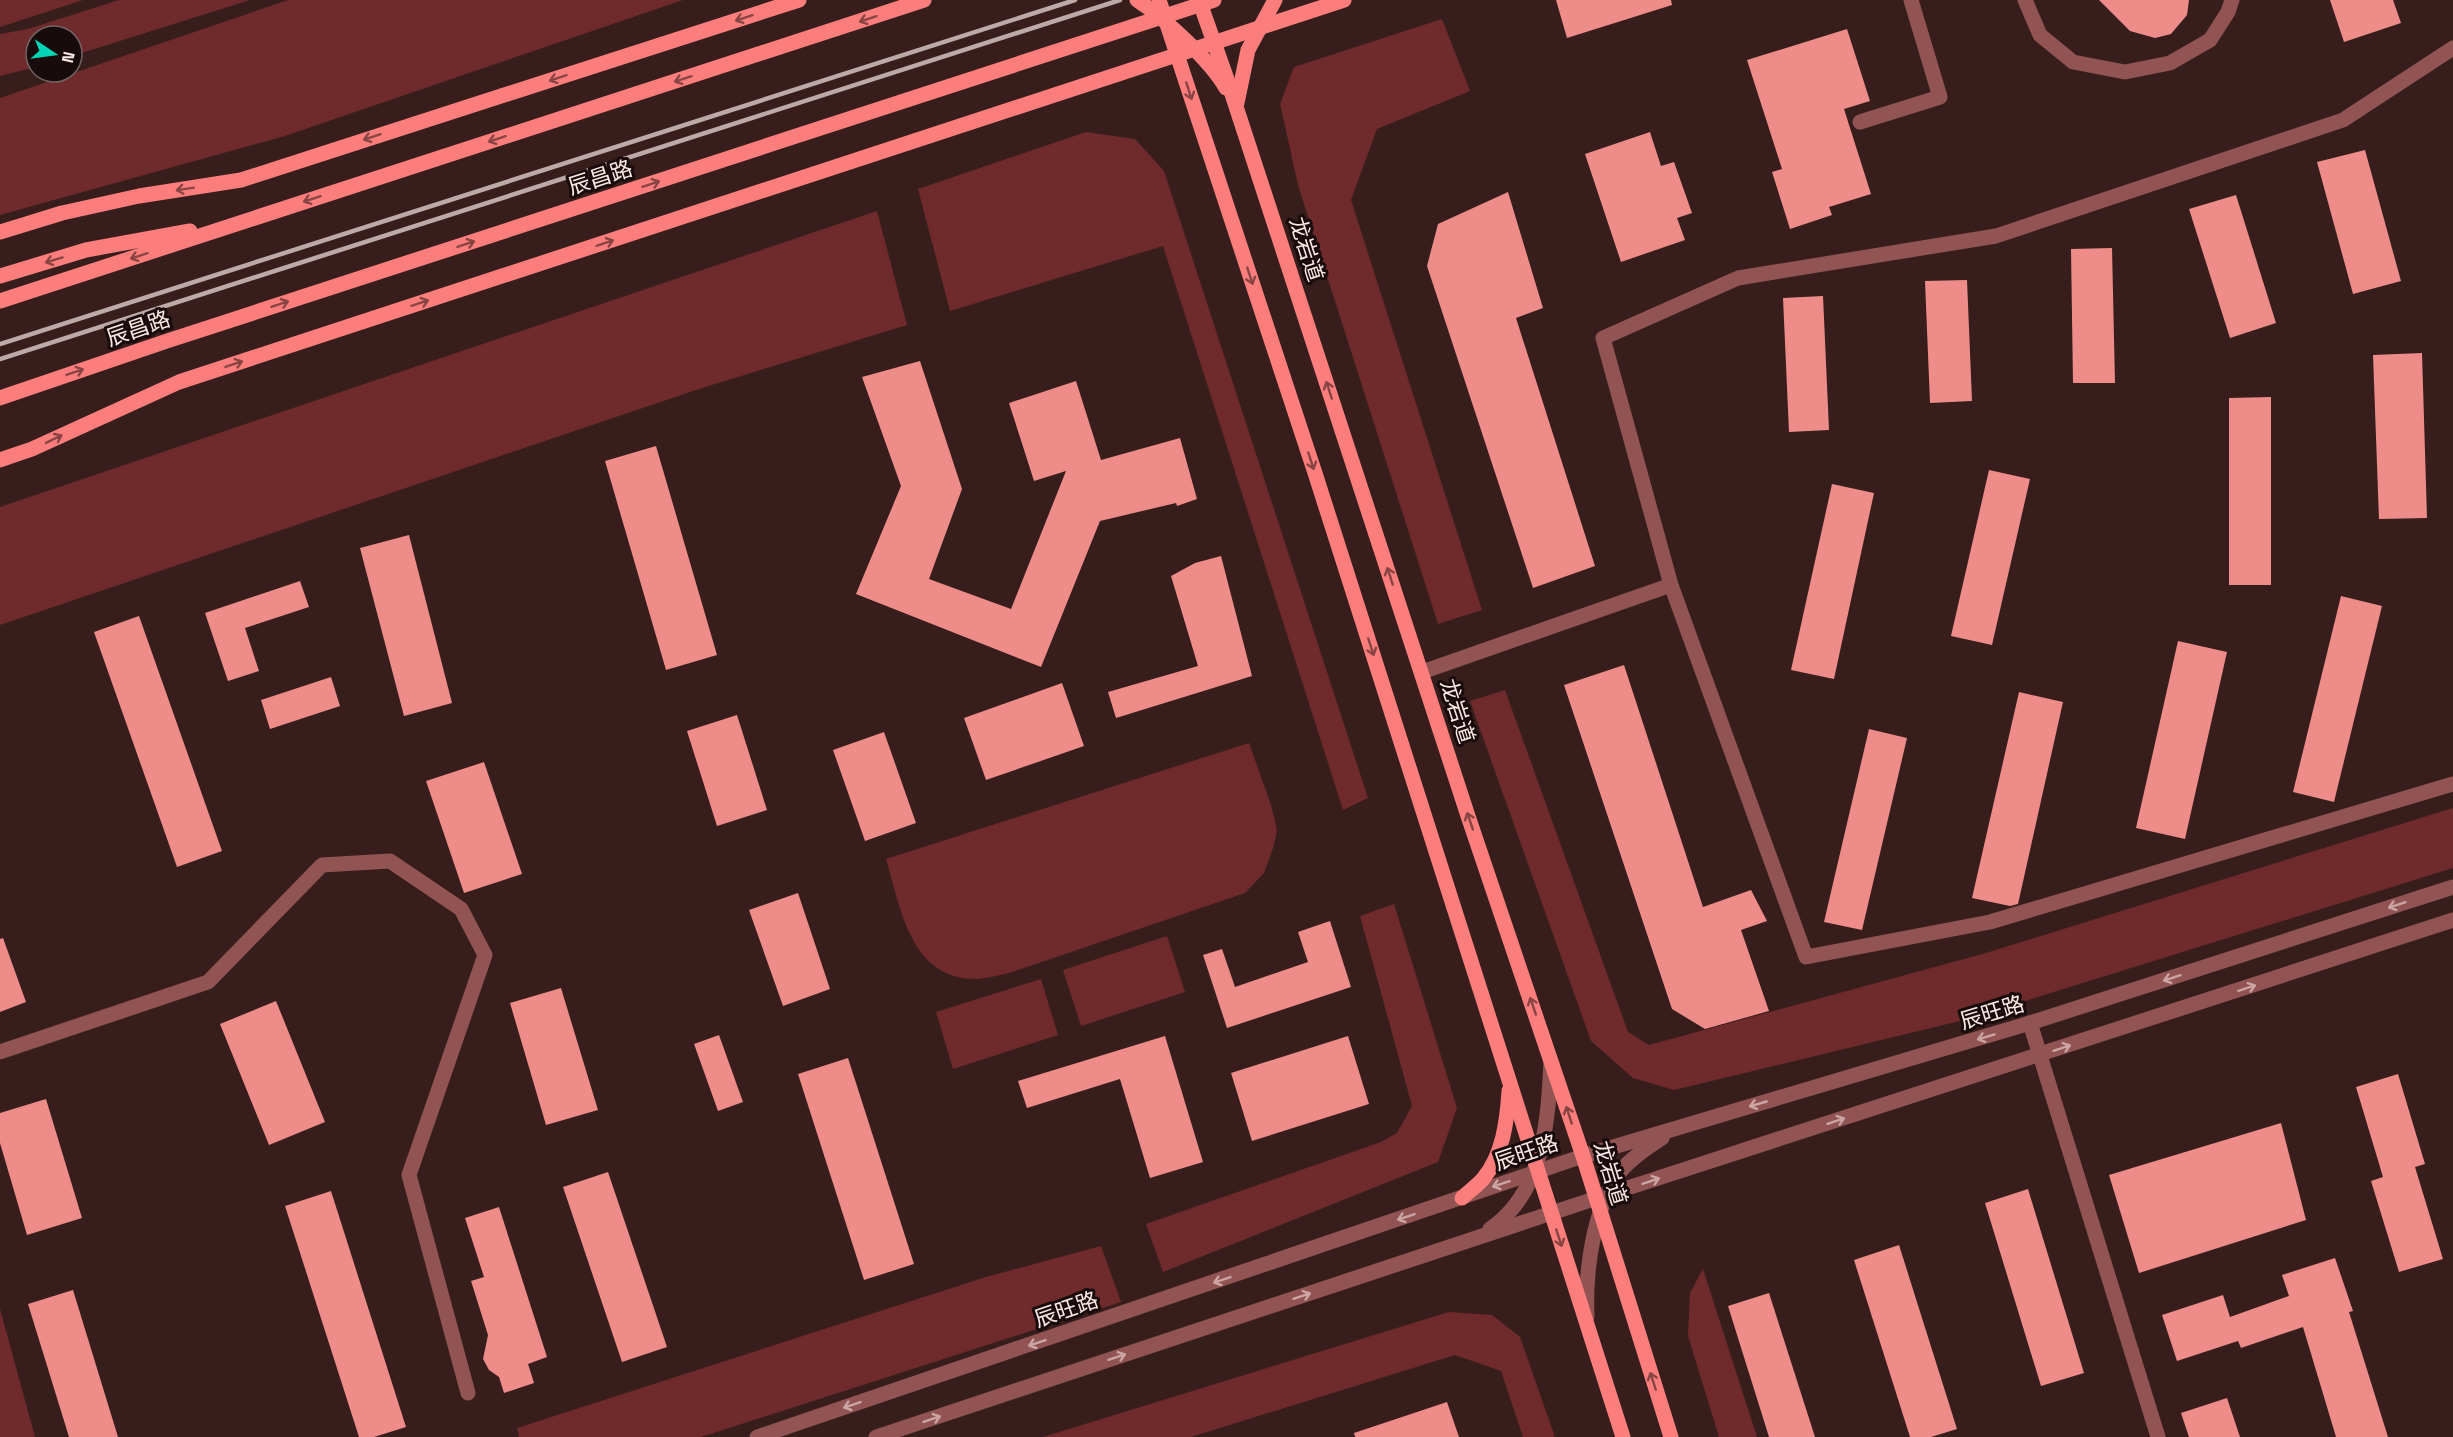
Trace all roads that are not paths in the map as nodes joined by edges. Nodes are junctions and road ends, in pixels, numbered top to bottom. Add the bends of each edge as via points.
1 (799, 0) edge
2 (924, 0) edge
3 (1137, 0) edge
4 (1159, 0) edge
5 (1275, 0) edge
6 (1344, 0) edge
7 (1911, 0) edge
8 (2025, 0) edge
9 (2232, 0) edge
10 (1205, 2) edge
11 (1164, 19) junction
12 (1258, 29) junction
13 (1215, 43) junction
14 (2453, 48) edge
15 (1194, 50) junction
16 (1178, 56) junction
17 (1236, 106) junction
18 (1860, 122) dead end
19 (234, 224) junction
20 (0, 232) edge
21 (0, 276) edge
22 (0, 301) edge
23 (0, 398) edge
24 (0, 460) edge
25 (1671, 585) junction
26 (1422, 672) junction
27 (2453, 784) edge
28 (2453, 887) edge
29 (2453, 920) edge
30 (2030, 1023) junction
31 (0, 1052) edge
32 (2040, 1056) junction
33 (1551, 1061) junction
34 (1509, 1082) junction
35 (1677, 1128) junction
36 (1583, 1156) junction
37 (1537, 1170) junction
38 (1601, 1197) junction
39 (1462, 1198) junction
40 (1551, 1213) junction
41 (1600, 1214) junction
42 (1481, 1236) junction
43 (1587, 1325) junction
44 (468, 1393) dead end
45 (757, 1437) edge
46 (876, 1437) edge
47 (1623, 1437) edge
48 (1671, 1437) edge
49 (2158, 1437) edge

1 -> 20 main road via 241,180 139,196
2 -> 19 main road
3 - 11 main road
4 - 11 main road
5 - 12 main road
6 - 12 main road
7 - 18 street via 1940,97
8 - 9 street via 2040,35 2073,62 2125,72 2170,63 2210,40 2229,12
10 - 11 main road, 辰昌路
10 - 13 main road, 龙岩道
11 - 15 main road
11 - 16 main road
23 -> 11 main road, 辰昌路
12 - 13 main road
12 - 17 main road via 1248,50
13 - 15 main road
13 - 17 main road, 龙岩道
14 - 25 street via 2343,120 1996,237 1738,278 1602,338
15 - 16 main road
15 - 17 main road
24 -> 16 main road via 179,382
16 -> 34 main road
26 -> 17 main road, 龙岩道
19 -> 21 main road via 86,250
19 -> 22 main road
25 - 26 street
25 - 27 street via 1806,957 1990,922
33 -> 26 main road, 龙岩道
28 -> 30 street, 辰旺路
32 -> 29 street
30 - 32 street
30 -> 35 street, 辰旺路
31 - 44 street via 208,982 321,865 390,861 461,909 485,955 409,1175
38 -> 32 street
32 - 49 street
36 -> 33 main road, 龙岩道
33 - 37 street
34 - 37 main road
34 - 39 main road via 1504,1133 1497,1156 1483,1179
35 - 36 street, 辰旺路
35 - 38 street via 1635,1158
36 - 37 street, 辰旺路
36 - 38 main road, 龙岩道
37 -> 39 street, 辰旺路
37 - 40 main road
37 - 42 street via 1523,1197 1500,1223
38 - 40 street
38 - 41 main road, 龙岩道
39 -> 45 street, 辰旺路
40 - 42 street
40 -> 43 main road
41 - 43 street via 1588,1276
48 -> 41 main road, 龙岩道
46 -> 42 street
43 - 47 main road

